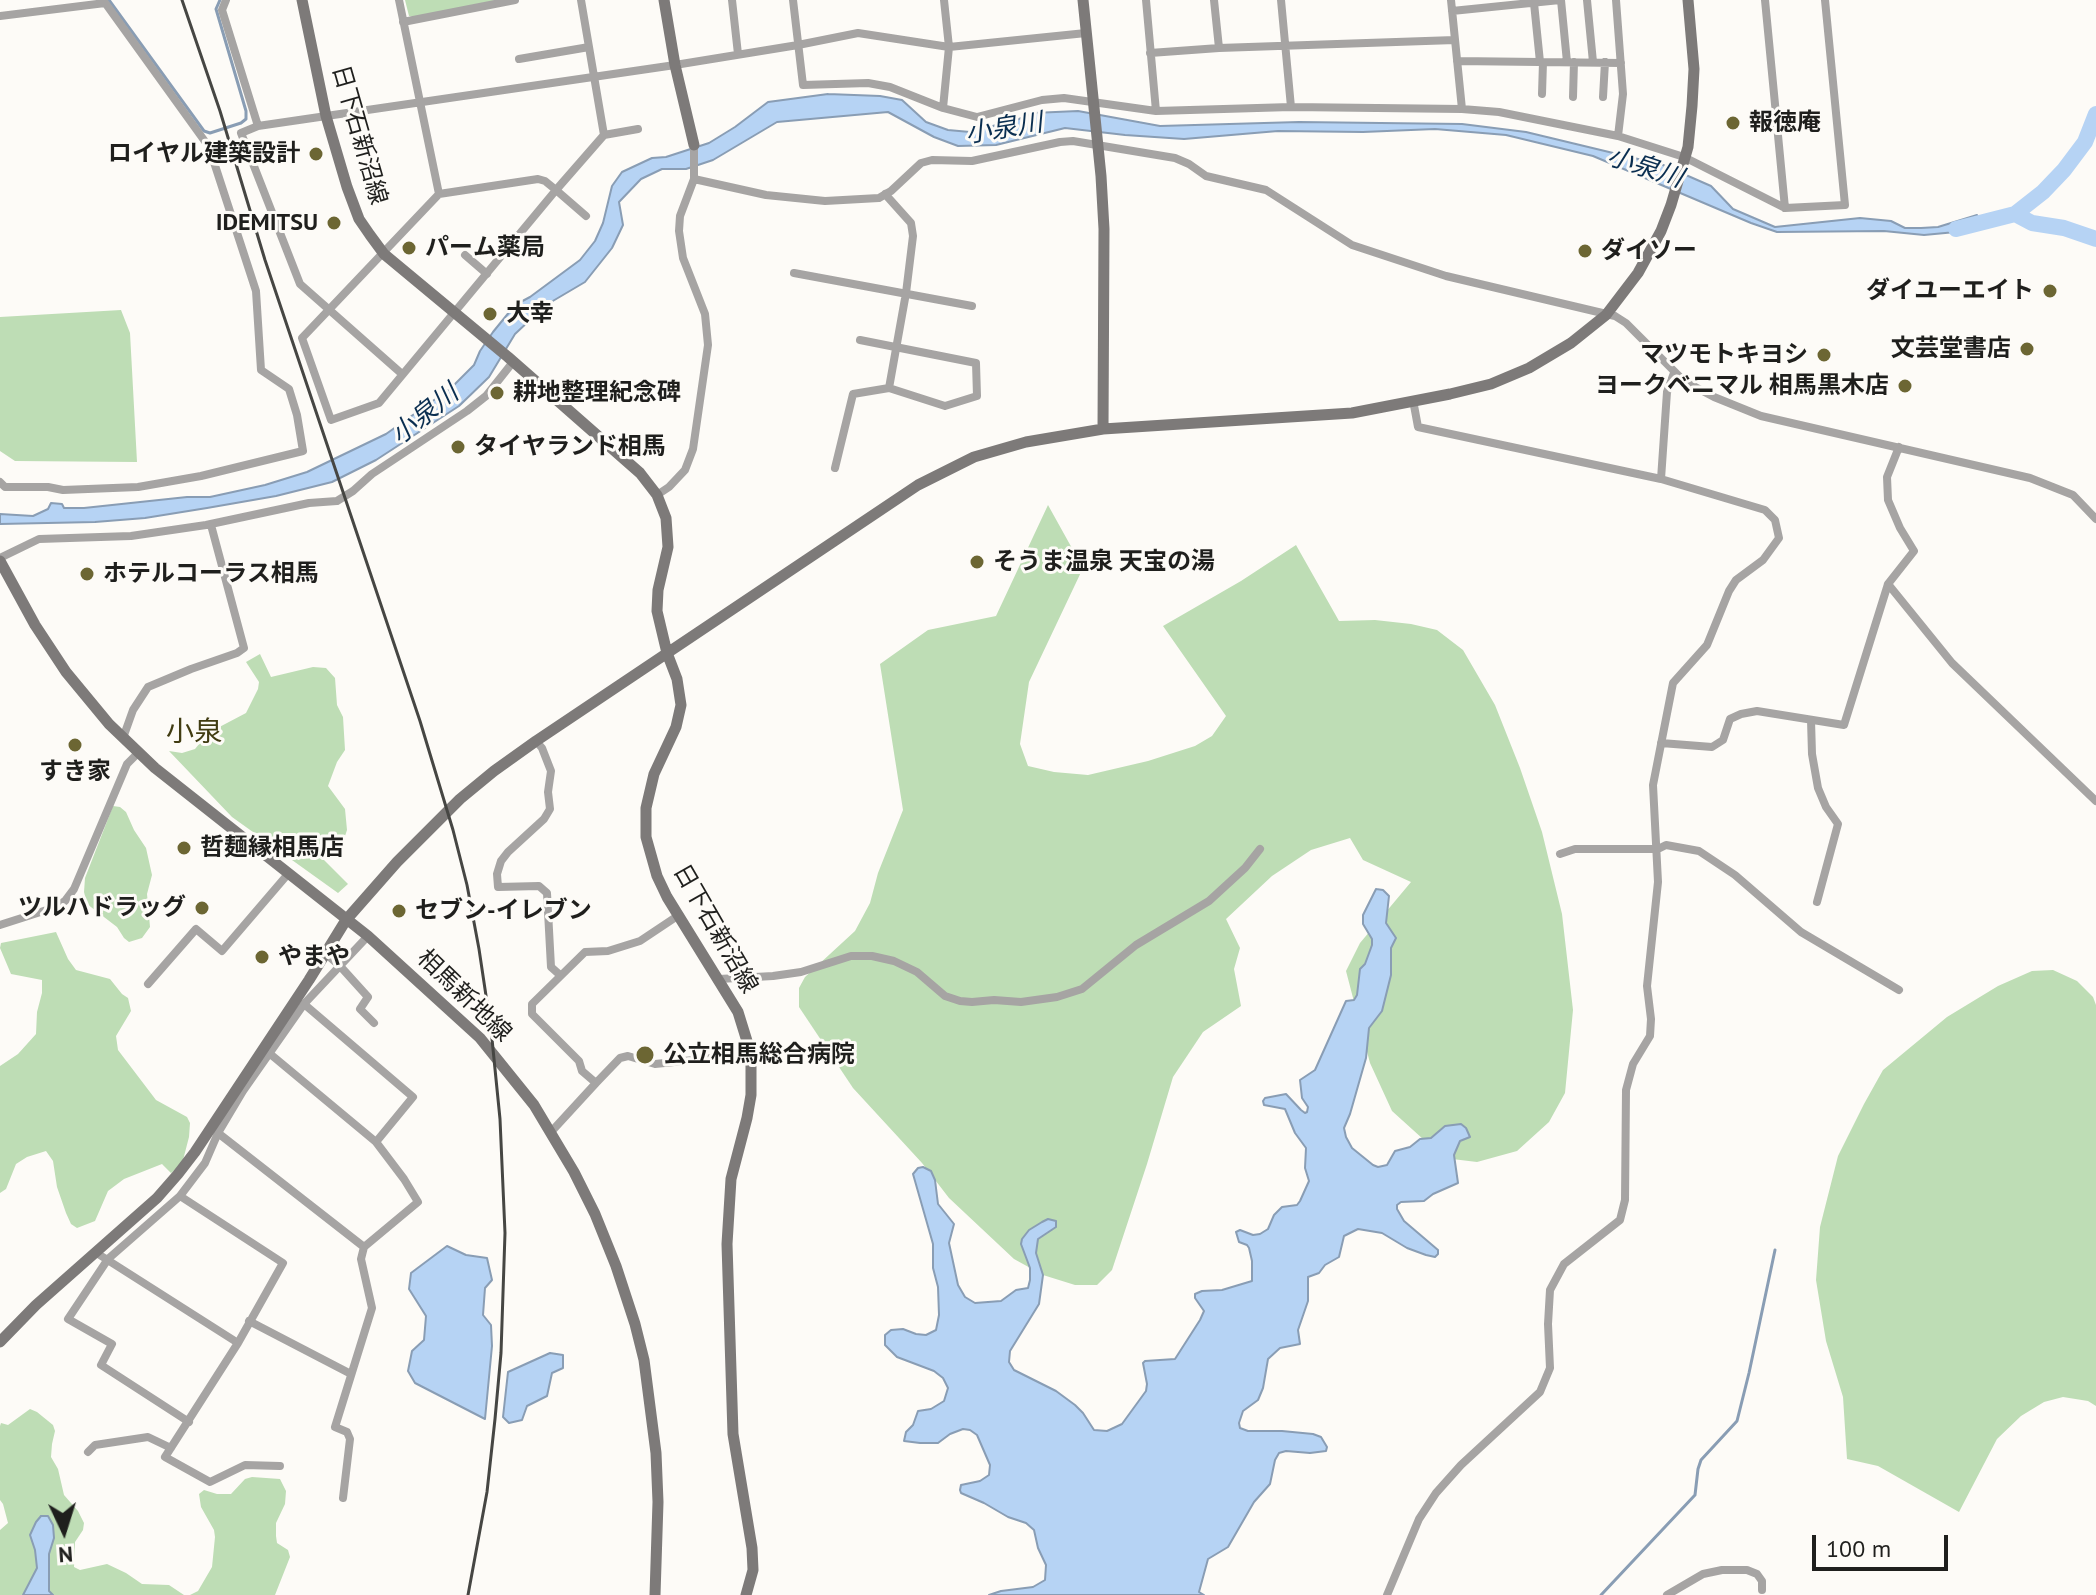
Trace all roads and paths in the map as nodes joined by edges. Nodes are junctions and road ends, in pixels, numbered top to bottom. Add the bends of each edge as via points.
1 (226, 0) edge
2 (302, 0) edge
3 (399, 0) edge
4 (581, 0) edge
5 (664, 0) edge
6 (732, 0) edge
7 (793, 0) edge
8 (944, 0) edge
9 (1083, 0) edge
10 (1146, 0) edge
11 (1214, 0) edge
12 (1281, 0) edge
13 (1451, 0) edge
14 (1560, 0) edge
15 (1587, 0) edge
16 (1616, 0) edge
17 (1688, 0) edge
18 (1765, 0) edge
19 (1825, 0) edge
20 (508, 1) edge
21 (1546, 1) edge
22 (104, 2) edge
23 (1534, 3) junction
24 (1452, 11) junction
25 (0, 16) edge
26 (403, 22) junction
27 (1086, 33) junction
28 (1455, 40) junction
29 (798, 45) junction
30 (1285, 46) junction
31 (589, 47) junction
32 (949, 47) junction
33 (1219, 48) junction
34 (1150, 53) junction
35 (738, 54) junction
36 (519, 59) dead end
37 (1457, 61) junction
38 (1541, 62) junction
39 (1570, 62) junction
40 (1593, 62) junction
41 (1605, 62) junction
42 (1621, 63) junction
43 (675, 65) junction
44 (594, 76) junction
45 (1542, 94) dead end
46 (1573, 97) dead end
47 (1603, 97) dead end
48 (1094, 102) junction
49 (420, 103) junction
50 (1291, 107) junction
51 (943, 108) junction
52 (1462, 109) junction
53 (1156, 111) junction
54 (326, 116) junction
55 (258, 126) junction
56 (638, 129) dead end
57 (604, 135) junction
58 (1618, 136) junction
59 (694, 145) joint
60 (1098, 145) junction
61 (1683, 162) junction
62 (694, 177) junction
63 (556, 190) junction
64 (439, 194) junction
65 (885, 194) junction
66 (1785, 208) junction
67 (586, 216) dead end
68 (384, 254) junction
69 (465, 255) dead end
70 (794, 273) dead end
71 (487, 274) junction
72 (906, 293) junction
73 (972, 306) dead end
74 (328, 311) junction
75 (454, 314) junction
76 (1606, 315) junction
77 (860, 340) dead end
78 (896, 347) junction
79 (510, 359) junction
80 (1674, 373) junction
81 (402, 374) junction
82 (889, 388) junction
83 (1413, 400) junction
84 (1103, 429) junction
85 (1899, 447) junction
86 (835, 468) dead end
87 (1661, 479) junction
88 (0, 482) edge
89 (657, 495) junction
90 (2096, 519) edge
91 (211, 525) junction
92 (0, 560) edge
93 (1888, 584) junction
94 (667, 653) junction
95 (1811, 720) junction
96 (123, 738) junction
97 (536, 741) junction
98 (1661, 743) junction
99 (138, 753) junction
100 (2096, 801) edge
101 (1260, 849) dead end
102 (1658, 849) junction
103 (1560, 854) dead end
104 (288, 874) junction
105 (1817, 902) dead end
106 (679, 915) junction
107 (346, 920) junction
108 (0, 925) edge
109 (368, 936) junction
110 (325, 953) junction
111 (340, 966) junction
112 (560, 975) junction
113 (719, 979) junction
114 (148, 984) dead end
115 (1899, 990) dead end
116 (304, 1004) junction
117 (374, 1023) dead end
118 (269, 1053) junction
119 (751, 1054) junction
120 (596, 1083) junction
121 (551, 1132) junction
122 (218, 1133) junction
123 (376, 1142) junction
124 (180, 1196) junction
125 (364, 1247) junction
126 (95, 1252) junction
127 (108, 1259) junction
128 (249, 1321) junction
129 (0, 1342) edge
130 (238, 1343) junction
131 (351, 1374) junction
132 (189, 1422) junction
133 (171, 1448) junction
134 (88, 1452) dead end
135 (280, 1466) dead end
136 (343, 1498) dead end
137 (1762, 1590) dead end
138 (655, 1595) edge
139 (746, 1595) edge
140 (1387, 1595) edge
141 (1667, 1595) edge

1 - 55 street via 222,10
2 - 54 main road, 日下石新沼線
3 - 26 street
4 - 31 street
5 - 43 main road
6 - 35 street
7 - 29 street
8 - 32 street
9 - 27 main road
10 - 34 street
11 - 33 street
12 - 30 street
13 - 24 street
14 - 21 street
14 - 39 street
15 - 40 street
16 - 42 street
17 - 61 main road via 1694,69
18 - 66 street
19 - 66 street via 1845,205
20 - 26 street
21 - 23 street
22 - 25 street
22 - 88 street via 209,147 256,291 261,370 289,389 303,451 138,487 63,490 5,487
23 - 24 street
23 - 38 street
24 - 28 street
26 - 49 street
27 - 32 street
27 - 48 main road
28 - 30 street
28 - 37 street
29 - 32 street via 858,33
29 - 35 street
29 - 51 street via 803,85 868,83
30 - 33 street
30 - 50 street
31 - 36 street
31 - 44 street
32 - 51 street
33 - 34 street
34 - 53 street
35 - 43 street
37 - 38 street
37 - 52 street
38 - 39 street
38 - 45 street
39 - 40 street
39 - 46 street
40 - 41 street
41 - 42 street
41 - 47 street
42 - 58 street
43 - 44 street
43 - 59 main road
44 - 49 street
44 - 57 street
48 - 51 street via 1042,100 977,117
48 - 53 street
48 - 60 main road
49 - 54 street
49 - 64 street
50 - 52 street
50 - 53 street
52 - 58 street
54 - 55 street
54 - 68 main road, 日下石新沼線 via 359,219
55 - 74 street via 241,133 300,284
56 - 57 street
57 - 63 street
58 - 61 street
59 - 62 street
60 - 65 street via 1073,141 972,161 932,160 921,163
60 - 76 street via 1175,158 1206,176 1266,190 1352,245 1446,276
60 - 84 main road via 1104,229
61 - 66 street
61 - 76 main road via 1661,231
62 - 65 street via 766,195 825,201
62 - 89 street via 679,231 683,258 705,314 708,345 693,449 685,470
63 - 64 street via 538,179
63 - 67 street
63 - 71 street
64 - 68 street
65 - 72 street via 911,223
68 - 74 street
68 - 75 main road, 日下石新沼線
69 - 71 street
70 - 72 street
71 - 75 street
72 - 73 street
72 - 78 street
74 - 81 street
74 - 81 street via 302,338 331,420 379,403
75 - 79 main road, 日下石新沼線
75 - 81 street
76 - 80 street via 1626,323
76 - 83 main road via 1529,368 1491,384
77 - 78 street
78 - 82 street
78 - 82 street via 976,363 977,396 945,406
79 - 89 main road, 日下石新沼線 via 640,473
79 - 91 street via 486,396 337,501
80 - 85 street via 1761,416
80 - 87 street via 1667,392
82 - 86 street via 853,394
83 - 84 main road via 1352,413
83 - 87 street via 1418,427
84 - 94 main road via 974,457 918,485
85 - 90 street via 2030,478 2073,495
85 - 93 street via 1887,477 1888,500 1914,551
87 - 98 street via 1765,510 1775,520 1779,538 1763,560 1736,580 1707,645 1673,683
89 - 94 main road, 日下石新沼線 via 666,518 668,547 657,611
91 - 92 street via 131,536 39,539
91 - 96 street via 244,648 148,687
92 - 96 main road, 相馬新地線 via 66,672
93 - 95 street via 1844,725
93 - 100 street via 1952,663
94 - 97 main road
94 - 106 main road, 日下石新沼線 via 681,705 654,774 646,837 657,876
95 - 98 street via 1757,711 1730,719 1723,740 1712,747
95 - 105 street via 1818,788 1838,824
96 - 99 main road, 相馬新地線
97 - 107 main road via 460,799
97 - 112 street via 551,771 550,809 501,861 498,887 539,886 547,893 551,967
98 - 102 street via 1653,785
99 - 104 main road, 相馬新地線
99 - 108 street via 127,764 65,901
101 - 113 street via 1209,901 1136,945 1082,989 1057,997 960,1001 945,996 917,972 872,956 851,956 801,972
102 - 103 street via 1575,849
102 - 115 street via 1666,845 1699,851 1801,932
102 - 140 street via 1647,986 1650,1036 1633,1064 1626,1090 1625,1200 1620,1220 1564,1264 1550,1290 1550,1368 1540,1392 1436,1493 1419,1519
104 - 107 main road, 相馬新地線
104 - 114 street via 222,951 196,929
106 - 112 street via 640,941 585,952
106 - 113 main road, 日下石新沼線
107 - 109 main road, 相馬新地線
107 - 110 main road
109 - 111 street
109 - 121 main road, 相馬新地線 via 480,1038
110 - 111 street
110 - 126 main road via 195,1152 157,1198
111 - 116 street
111 - 117 street via 368,997 360,1009
112 - 120 street via 532,1004 532,1014
113 - 119 main road, 日下石新沼線 via 738,1012
116 - 118 street
116 - 123 street via 413,1097
118 - 122 street
118 - 123 street
119 - 120 street via 655,1064 628,1056
119 - 139 main road, 日下石新沼線 via 751,1095 731,1179 727,1244 733,1434 752,1548
120 - 121 street
121 - 138 main road, 相馬新地線 via 606,1240 644,1360 656,1453
122 - 124 street via 205,1163
122 - 125 street
123 - 125 street via 418,1202
124 - 127 street
124 - 128 street via 283,1263
125 - 131 street via 361,1259 372,1308
126 - 127 street
126 - 129 main road
127 - 130 street
127 - 132 street via 68,1319 112,1344 101,1365
128 - 130 street
128 - 131 street
130 - 132 street
131 - 136 street via 335,1427 350,1439
132 - 133 street
133 - 134 street via 148,1437 95,1445
133 - 135 street via 165,1457 210,1482 245,1465
137 - 141 street via 1757,1574 1722,1570 1703,1574

